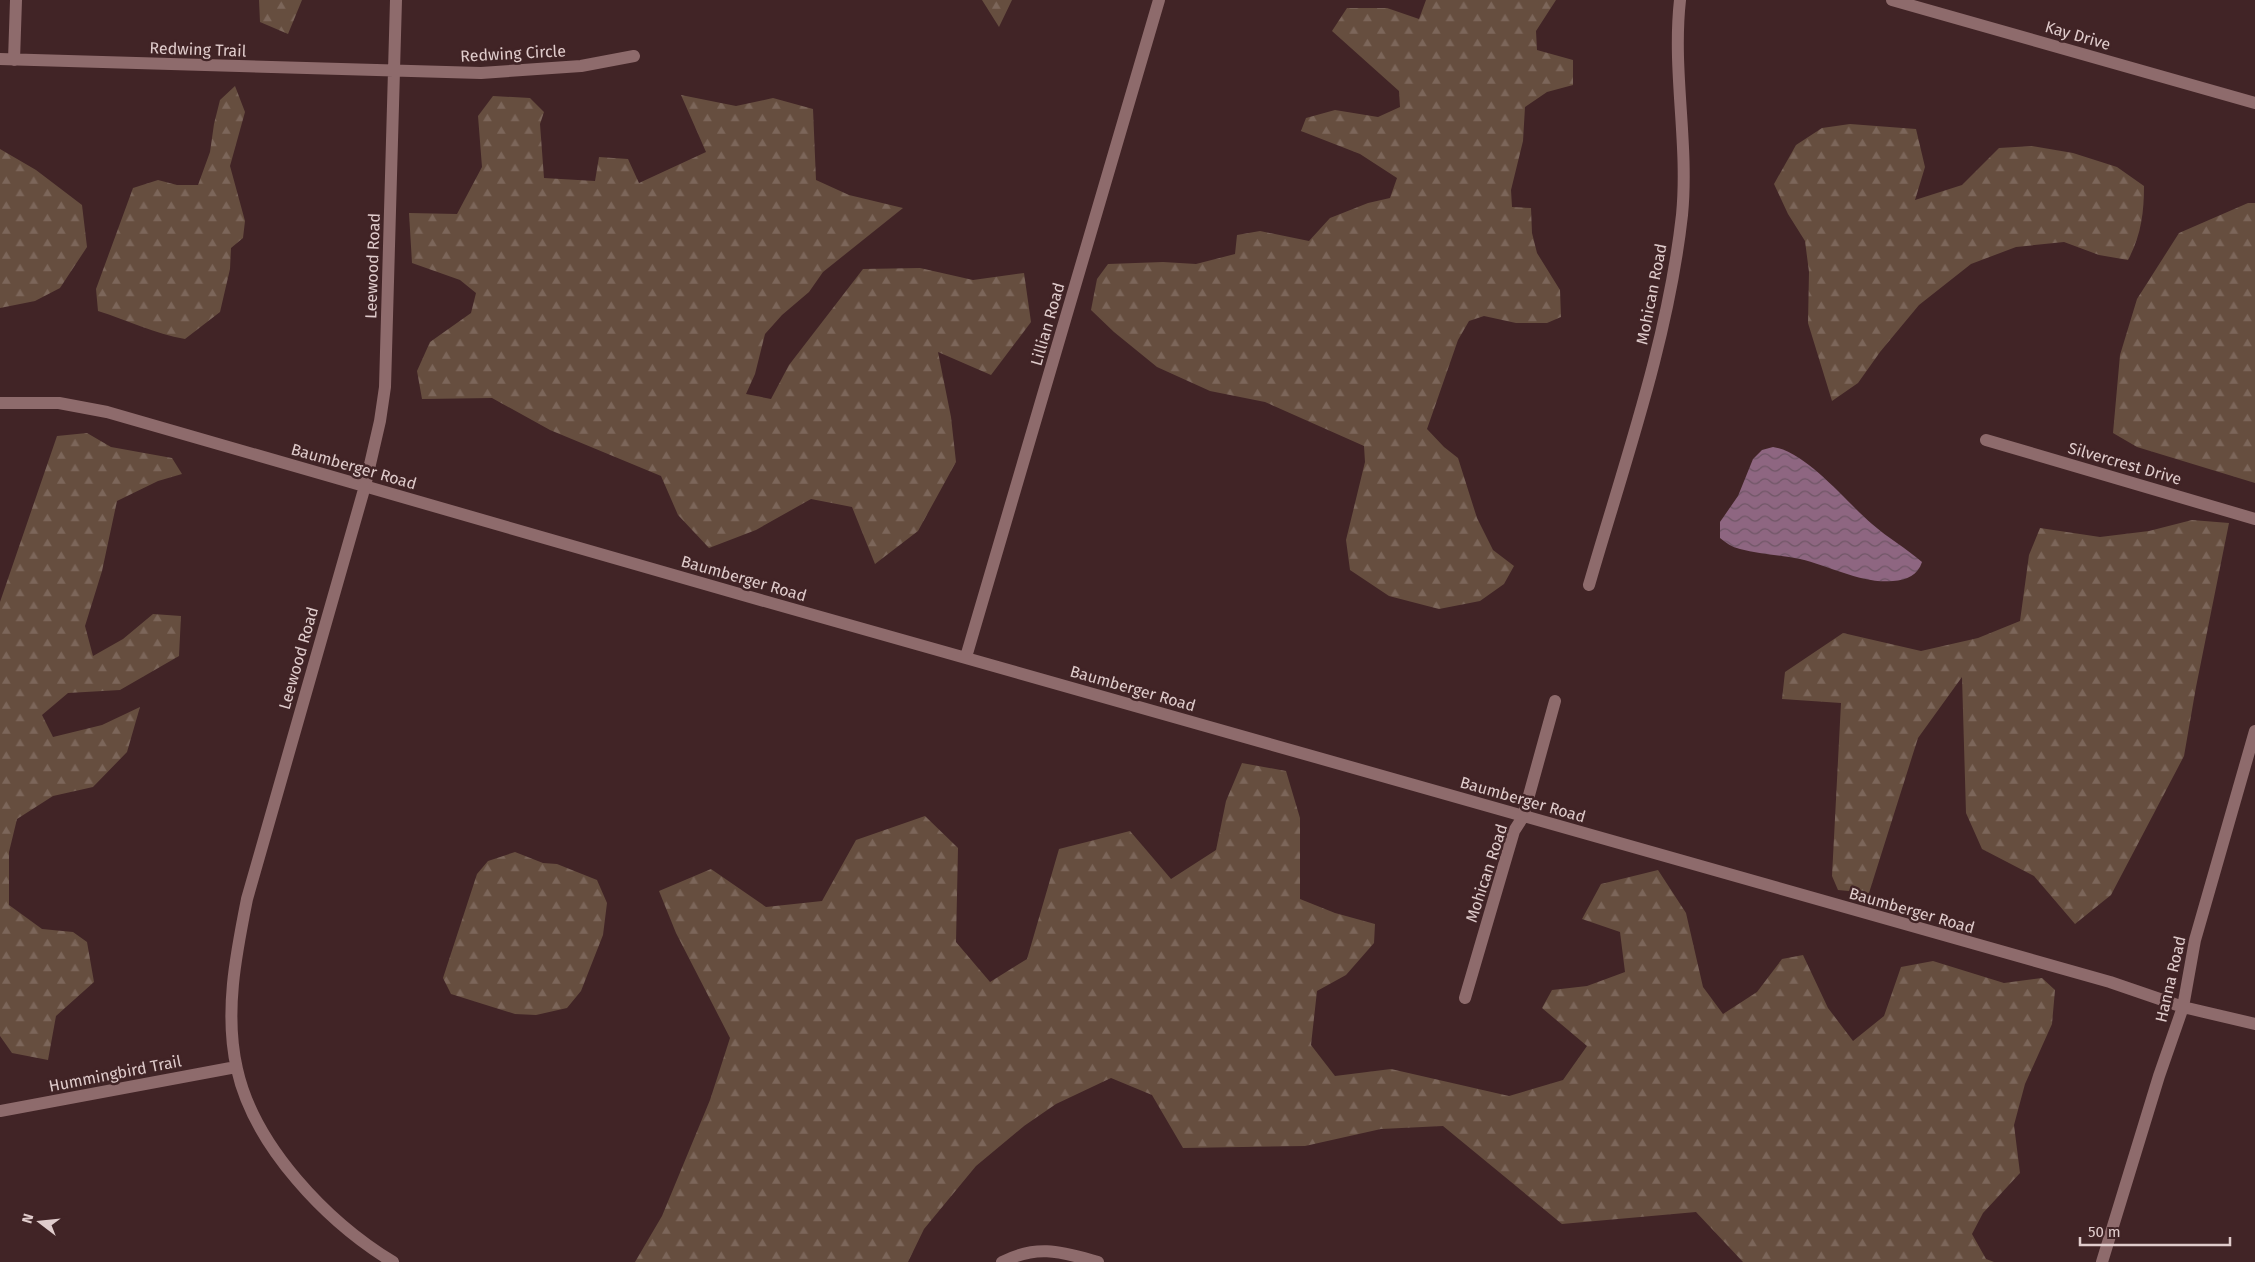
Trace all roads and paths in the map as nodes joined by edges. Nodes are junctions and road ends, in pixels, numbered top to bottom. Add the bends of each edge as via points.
1 (16, 0) edge
2 (396, 0) edge
3 (1159, 0) edge
4 (1680, 0) edge
5 (1892, 0) edge
6 (634, 56) dead end
7 (0, 59) edge
8 (14, 60) junction
9 (394, 72) junction
10 (2255, 103) edge
11 (0, 403) edge
12 (1986, 440) dead end
13 (365, 486) junction
14 (2255, 518) edge
15 (1589, 585) dead end
16 (966, 657) junction
17 (1555, 700) dead end
18 (2255, 731) edge
19 (1523, 816) junction
20 (1465, 998) dead end
21 (2183, 1007) junction
22 (2255, 1024) edge
23 (236, 1067) junction
24 (0, 1111) edge
25 (393, 1262) edge
26 (1002, 1262) edge
27 (1098, 1262) edge
28 (2102, 1262) edge

1 - 8 street
2 - 9 street, Leewood Road
3 - 16 street, Lillian Road
4 - 15 street, Mohican Road via 1678,49 1684,168 1676,259 1657,347
5 - 10 street, Kay Drive
6 - 9 street, Redwing Circle via 581,66 515,72
7 - 8 street, Redwing Trail
8 - 9 street, Redwing Trail
9 - 13 street, Leewood Road via 385,387
11 - 13 street, Baumberger Road via 59,403 107,412
12 - 14 street, Silvercrest Drive
13 - 16 street, Baumberger Road
13 - 23 street, Leewood Road via 247,899 232,993
16 - 19 street, Baumberger Road
17 - 19 street, Mohican Road
18 - 21 street, Hanna Road via 2195,940
19 - 20 street, Mohican Road via 1514,832
19 - 21 street, Baumberger Road via 2110,982
21 - 22 street, Baumberger Road
21 - 28 street, Hanna Road
23 - 24 street, Hummingbird Trail
23 - 25 street, Leewood Road via 248,1103 288,1169 334,1216
26 - 27 street via 1026,1252 1045,1250

